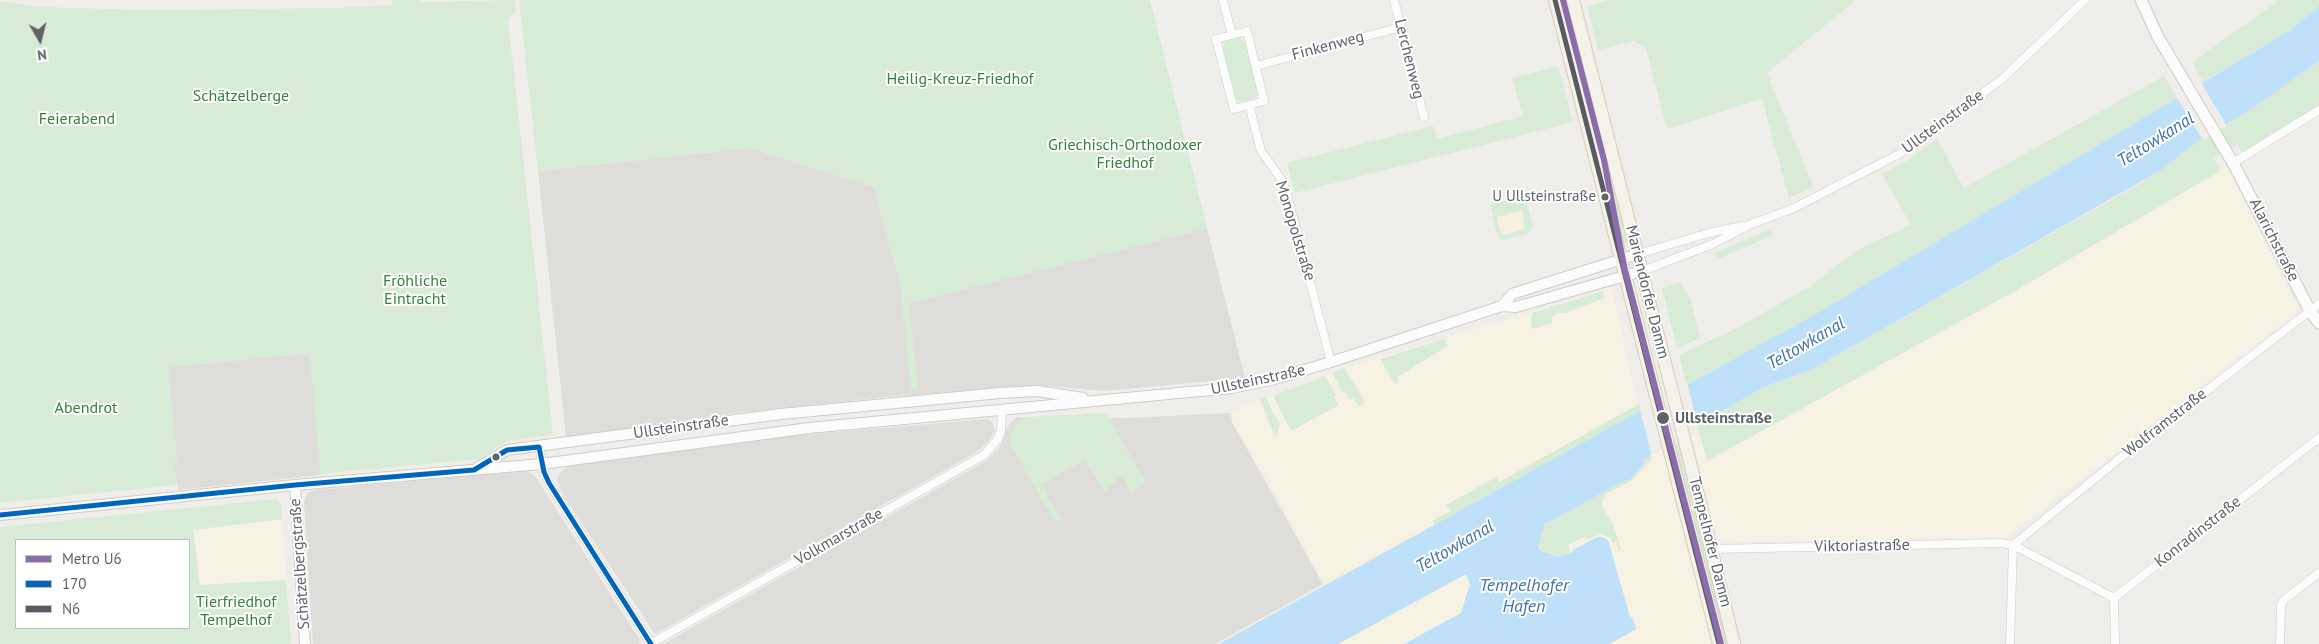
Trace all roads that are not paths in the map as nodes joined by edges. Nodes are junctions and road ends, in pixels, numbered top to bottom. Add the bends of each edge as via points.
1 (1223, 0) edge
2 (1394, 0) edge
3 (1555, 0) edge
4 (1573, 0) edge
5 (2085, 0) edge
6 (2141, 0) edge
7 (1401, 27) junction
8 (1232, 35) junction
9 (1256, 66) junction
10 (1249, 105) junction
11 (2319, 110) edge
12 (1424, 117) dead end
13 (2231, 160) junction
14 (1752, 224) junction
15 (1638, 254) junction
16 (1621, 260) junction
17 (1642, 271) junction
18 (1625, 275) junction
19 (1502, 306) junction
20 (2315, 307) edge
21 (2319, 323) edge
22 (1331, 362) junction
23 (1000, 393) junction
24 (1095, 400) junction
25 (894, 402) junction
26 (1002, 410) junction
27 (896, 420) junction
28 (2319, 438) edge
29 (584, 441) junction
30 (1685, 441) joint
31 (539, 447) junction
32 (1669, 449) joint
33 (586, 458) junction
34 (542, 464) junction
35 (474, 470) junction
36 (294, 485) junction
37 (0, 514) edge
38 (2013, 545) junction
39 (1712, 549) junction
40 (2319, 573) edge
41 (2114, 598) junction
42 (305, 644) edge
43 (651, 644) edge
44 (1720, 644) edge
45 (1734, 644) edge
46 (2010, 644) edge
47 (2114, 644) edge
48 (2280, 644) edge

1 - 8 street
2 - 7 street, Lerchenweg
3 - 16 main road, Mariendorfer Damm
4 - 15 main road, Mariendorfer Damm
5 - 14 street, Ullsteinstraße via 2002,79 1901,153 1792,209
6 - 13 main road, Alarichstraße via 2179,75
7 - 9 street, Finkenweg
7 - 12 street, Lerchenweg
8 - 9 street via 1247,31
8 - 10 street via 1216,39 1234,109
9 - 10 street via 1264,101
10 - 22 street, Monopolstraße via 1262,151 1284,183
11 - 13 street
13 - 20 main road, Alarichstraße
14 - 15 street, Ullsteinstraße
14 - 17 street, Ullsteinstraße via 1713,244
15 - 16 street, Ullsteinstraße
15 - 17 main road, Mariendorfer Damm
16 - 18 main road, Mariendorfer Damm
16 - 19 street, Ullsteinstraße via 1512,294
17 - 18 street, Ullsteinstraße
17 - 30 main road, Mariendorfer Damm
18 - 19 street, Ullsteinstraße via 1516,306
18 - 32 main road, Mariendorfer Damm
19 - 22 street, Ullsteinstraße
20 - 21 main road, Alarichstraße
20 - 38 street, Wolframstraße
22 - 24 street, Ullsteinstraße via 1232,388
23 - 24 street, Ullsteinstraße via 1037,391
23 - 25 street, Ullsteinstraße
23 - 26 street
24 - 26 street, Ullsteinstraße
25 - 27 street
25 - 29 street, Ullsteinstraße
26 - 27 street, Ullsteinstraße
26 - 43 street, Volkmarstraße via 1001,432 984,455
27 - 33 street, Ullsteinstraße via 809,428
28 - 41 street, Konradinstraße
29 - 31 street, Ullsteinstraße
29 - 33 street
30 - 39 main road, Tempelhofer Damm
31 - 34 street
31 - 35 street, Ullsteinstraße via 506,450
32 - 44 main road, Tempelhofer Damm
33 - 34 street, Ullsteinstraße
34 - 35 street, Ullsteinstraße
34 - 43 street via 558,500
35 - 36 street, Ullsteinstraße
36 - 37 street, Ullsteinstraße
36 - 42 street, Schätzelbergstraße
38 - 39 street, Viktoriastraße
38 - 41 street
38 - 46 street
39 - 45 main road, Tempelhofer Damm
40 - 48 street via 2281,605
41 - 47 street

